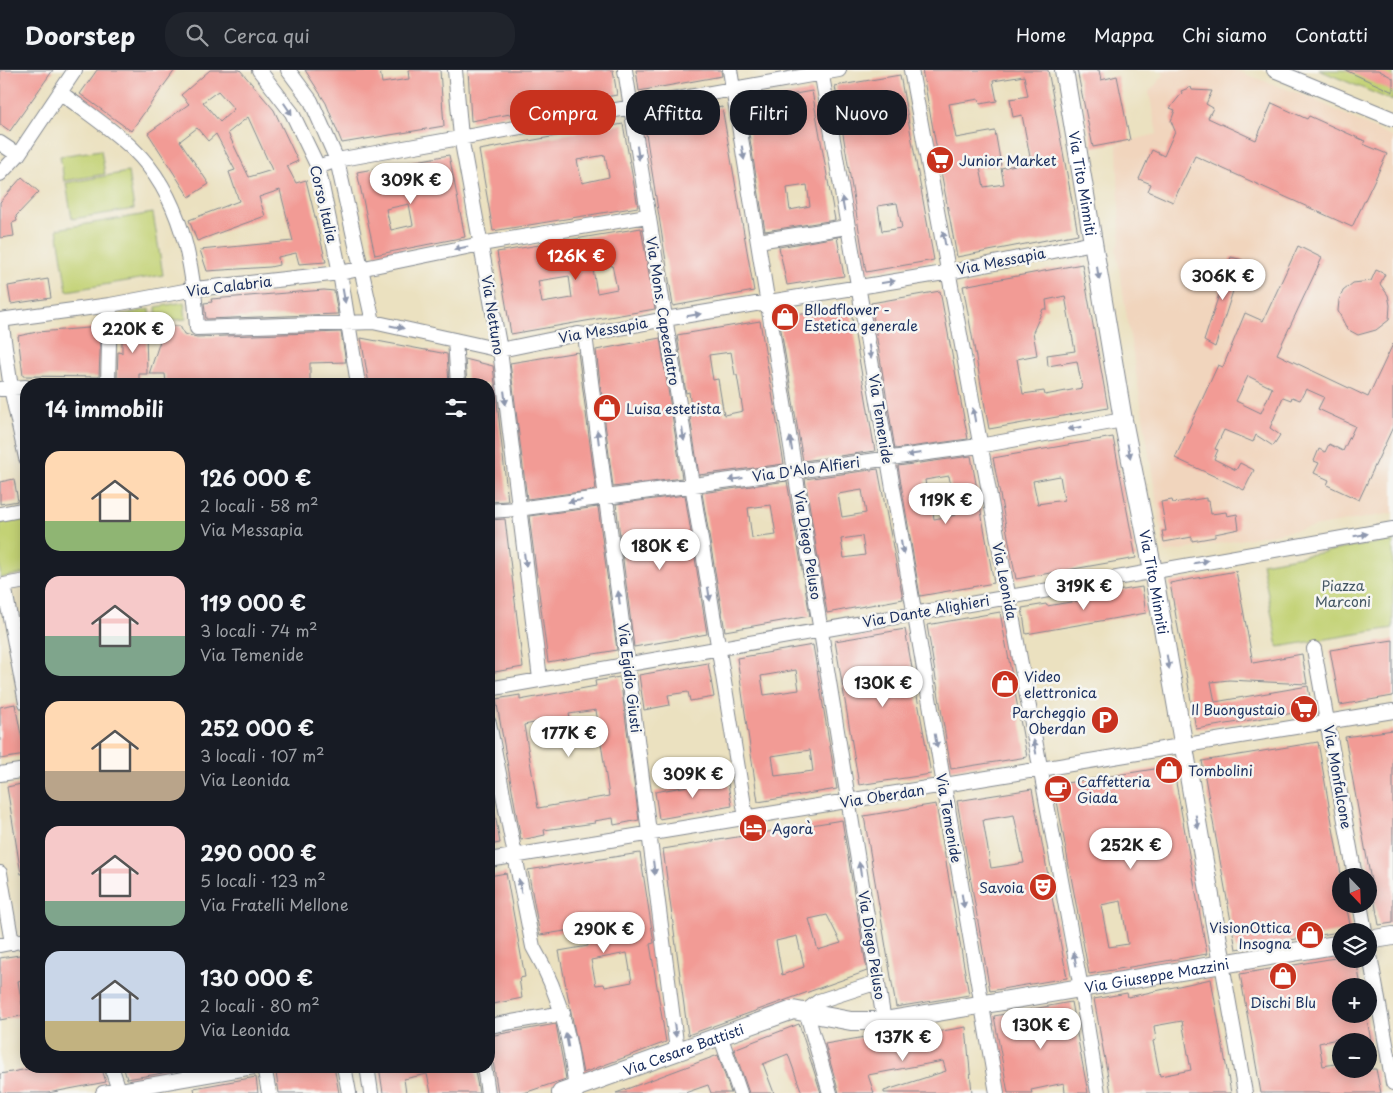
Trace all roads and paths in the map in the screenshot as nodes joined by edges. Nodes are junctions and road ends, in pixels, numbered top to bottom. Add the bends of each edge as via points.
1 (75, 70) edge
2 (259, 70) edge
3 (288, 70) edge
4 (455, 70) edge
5 (625, 70) edge
6 (730, 70) edge
7 (839, 70) edge
8 (911, 70) edge
9 (1064, 70) edge
10 (1274, 70) edge
11 (821, 72) edge
12 (732, 89) junction
13 (628, 90) edge
14 (720, 91) edge
15 (61, 93) junction
16 (626, 109) edge
17 (1393, 119) edge
18 (635, 135) edge
19 (460, 137) junction
20 (0, 143) edge
21 (18, 155) junction
22 (337, 160) junction
23 (318, 167) junction
24 (0, 174) edge
25 (647, 216) junction
26 (847, 227) junction
27 (758, 241) junction
28 (1093, 243) junction
29 (482, 244) junction
30 (363, 268) junction
31 (950, 272) junction
32 (340, 273) junction
33 (859, 286) junction
34 (195, 289) junction
35 (769, 303) junction
36 (110, 305) junction
37 (665, 319) junction
38 (1, 320) edge
39 (374, 322) junction
40 (349, 323) junction
41 (585, 335) junction
42 (456, 340) junction
43 (500, 350) junction
44 (108, 378) edge
45 (357, 378) edge
46 (458, 378) edge
47 (20, 387) edge
48 (6, 388) edge
49 (1123, 420) junction
50 (20, 437) edge
51 (980, 446) junction
52 (887, 458) junction
53 (795, 471) junction
54 (691, 485) junction
55 (606, 497) junction
56 (518, 509) junction
57 (20, 510) edge
58 (495, 511) edge
59 (0, 514) edge
60 (1393, 529) edge
61 (1153, 571) junction
62 (20, 582) edge
63 (1008, 597) junction
64 (913, 614) junction
65 (822, 630) junction
66 (718, 648) junction
67 (1314, 649) dead end
68 (628, 664) junction
69 (20, 671) edge
70 (540, 680) junction
71 (495, 687) edge
72 (1393, 712) edge
73 (1328, 722) junction
74 (1184, 746) junction
75 (495, 755) edge
76 (1040, 770) junction
77 (20, 771) edge
78 (0, 774) edge
79 (944, 785) junction
80 (849, 801) junction
81 (746, 818) junction
82 (650, 834) junction
83 (514, 856) junction
84 (495, 859) edge
85 (1354, 868) edge
86 (0, 873) edge
87 (1393, 936) edge
88 (1377, 939) edge
89 (13, 942) edge
90 (1332, 946) edge
91 (1222, 964) junction
92 (1372, 968) edge
93 (878, 982) junction
94 (1080, 988) junction
95 (980, 1005) junction
96 (806, 1010) junction
97 (563, 1013) junction
98 (884, 1021) junction
99 (495, 1025) edge
100 (720, 1035) junction
101 (677, 1050) junction
102 (113, 1073) edge
103 (221, 1073) edge
104 (265, 1073) edge
105 (345, 1073) edge
106 (368, 1073) edge
107 (485, 1073) edge
108 (1393, 1084) edge
109 (571, 1091) edge
110 (119, 1092) edge
111 (103, 1093) edge
112 (269, 1093) edge
113 (349, 1093) edge
114 (371, 1093) edge
115 (488, 1093) edge
116 (740, 1093) edge
117 (830, 1093) edge
118 (997, 1093) edge
119 (1098, 1093) edge
120 (1245, 1093) edge

1 - 15 street
2 -> 23 street, Corso Italia via 292,113
3 - 22 street, Corso Italia via 311,101
4 - 19 street, Via Nettuno
5 - 13 street, Via Mons. Capecelatro
6 - 12 street, Via Diego Peluso
7 - 11 street
31 -> 8 street, Via Leonida
9 - 28 main road, Via Tito Minniti
10 - 17 street
11 - 12 street
26 -> 11 street, Via Temenide
12 - 14 street
12 -> 27 street, Via Diego Peluso
15 - 21 street
15 - 34 street via 134,150 153,173 179,224
16 - 19 street
18 -> 25 street, Via Mons. Capecelatro
19 - 22 street
19 - 29 street, Via Nettuno
20 - 21 street
21 - 24 street
22 - 23 street
22 - 30 street, Corso Italia
23 - 32 street, Corso Italia
25 - 29 street, Via Calabria
25 - 37 street, Via Mons. Capecelatro
26 - 27 street
26 - 33 street, Via Temenide
27 - 35 street, Via Diego Peluso
28 - 31 street, Via Messapia
28 -> 49 main road, Via Tito Minniti
29 -> 30 street, Via Calabria
29 - 43 street, Via Nettuno
30 - 32 street, Via Calabria
30 - 39 street, Corso Italia
33 -> 31 street, Via Messapia
51 -> 31 street, Via Leonida
32 - 34 street, Via Calabria
32 -> 40 street, Corso Italia
33 - 35 street, Via Messapia
33 -> 52 street, Via Temenide
34 - 36 street, Via Calabria
34 - 40 street, Via Messapia via 197,328
37 -> 35 street, Via Messapia
53 -> 35 street, Via Diego Peluso
36 - 38 street, Via Calabria
36 - 44 street
37 - 41 street, Via Messapia
37 -> 54 street, Via Mons. Capecelatro
38 - 48 street
39 - 40 street, Via Messapia
39 -> 42 street, Via Messapia
40 - 45 street, Corso Italia
41 - 43 street, Via Messapia
55 -> 41 street, Via Egidio Giusti
42 - 43 street, Via Messapia
42 - 46 street
43 -> 56 street, Via Nettuno
47 - 48 street
48 - 50 street
49 -> 51 street, Via D'Alo Alfieri
49 -> 61 main road, Via Tito Minniti
51 -> 52 street, Via D'Alo Alfieri
51 - 63 street, Via Leonida
52 - 53 street, Via D'Alo Alfieri
52 -> 64 street, Via Temenide
53 -> 54 street, Via D'Alo Alfieri
53 - 65 street, Via Diego Peluso
54 - 55 street, Via D'Alo Alfieri
54 -> 66 street, Via Mons. Capecelatro
55 -> 56 street, Via D'Alo Alfieri
68 -> 55 street, Via Egidio Giusti
56 - 58 street, Via D'Alo Alfieri
56 -> 70 street, Via Nettuno
57 - 59 street
61 -> 60 street, Via Dante Alighieri
61 - 63 street, Via Dante Alighieri
61 -> 74 main road, Via Tito Minniti
62 - 69 street via 4,585
63 - 64 street, Via Dante Alighieri
76 -> 63 street, Via Leonida
64 - 65 street, Via Dante Alighieri
64 -> 79 street, Via Temenide
65 - 66 street, Via Dante Alighieri
65 - 80 street, Via Diego Peluso
66 - 68 street, Via Dante Alighieri
66 - 81 street, Via Mons. Capecelatro
67 - 73 street, Via Monfalcone
68 - 70 street, Via Dante Alighieri
68 - 82 street, Via Egidio Giusti
70 - 71 street, Via Dante Alighieri
72 - 73 street, Via Oberdan
73 - 74 street, Via Oberdan
73 - 85 street, Via Monfalcone
74 - 76 street, Via Oberdan
74 -> 91 main road, Via Tito Minniti
75 - 83 street
76 - 79 street, Via Oberdan
94 -> 76 street, Via Leonida
77 - 78 street
79 - 80 street, Via Oberdan
79 -> 95 street, Via Temenide
80 - 81 street, Via Oberdan
93 -> 80 street, Via Diego Peluso
81 - 82 street, Via Oberdan
82 - 83 street, Via Oberdan
82 -> 101 street, Via Egidio Giusti
83 - 84 street, Via Oberdan
97 -> 83 street via 533,947
86 - 89 street
87 - 88 main road
90 - 91 main road, Via Giuseppe Mazzini
91 - 94 main road, Via Giuseppe Mazzini
91 - 120 street, Via Tito Minniti
92 - 108 street
93 - 96 street via 819,1001
93 - 98 street, Via Diego Peluso
94 - 95 main road, Via Giuseppe Mazzini
94 - 119 street, Via Leonida
95 - 98 main road, Via Giuseppe Mazzini
95 - 118 street, Via Temenide
96 - 98 main road, Via Giuseppe Mazzini via 851,1021
96 - 100 main road, Via Cesare Battisti via 793,1010
96 - 117 street
97 - 99 street
109 -> 97 street
100 - 101 main road, Via Cesare Battisti
100 - 116 street
101 - 109 main road, Via Cesare Battisti
102 - 110 street
103 - 110 street
104 - 112 street
105 - 113 street
106 - 114 street
107 - 115 street
110 - 111 street

